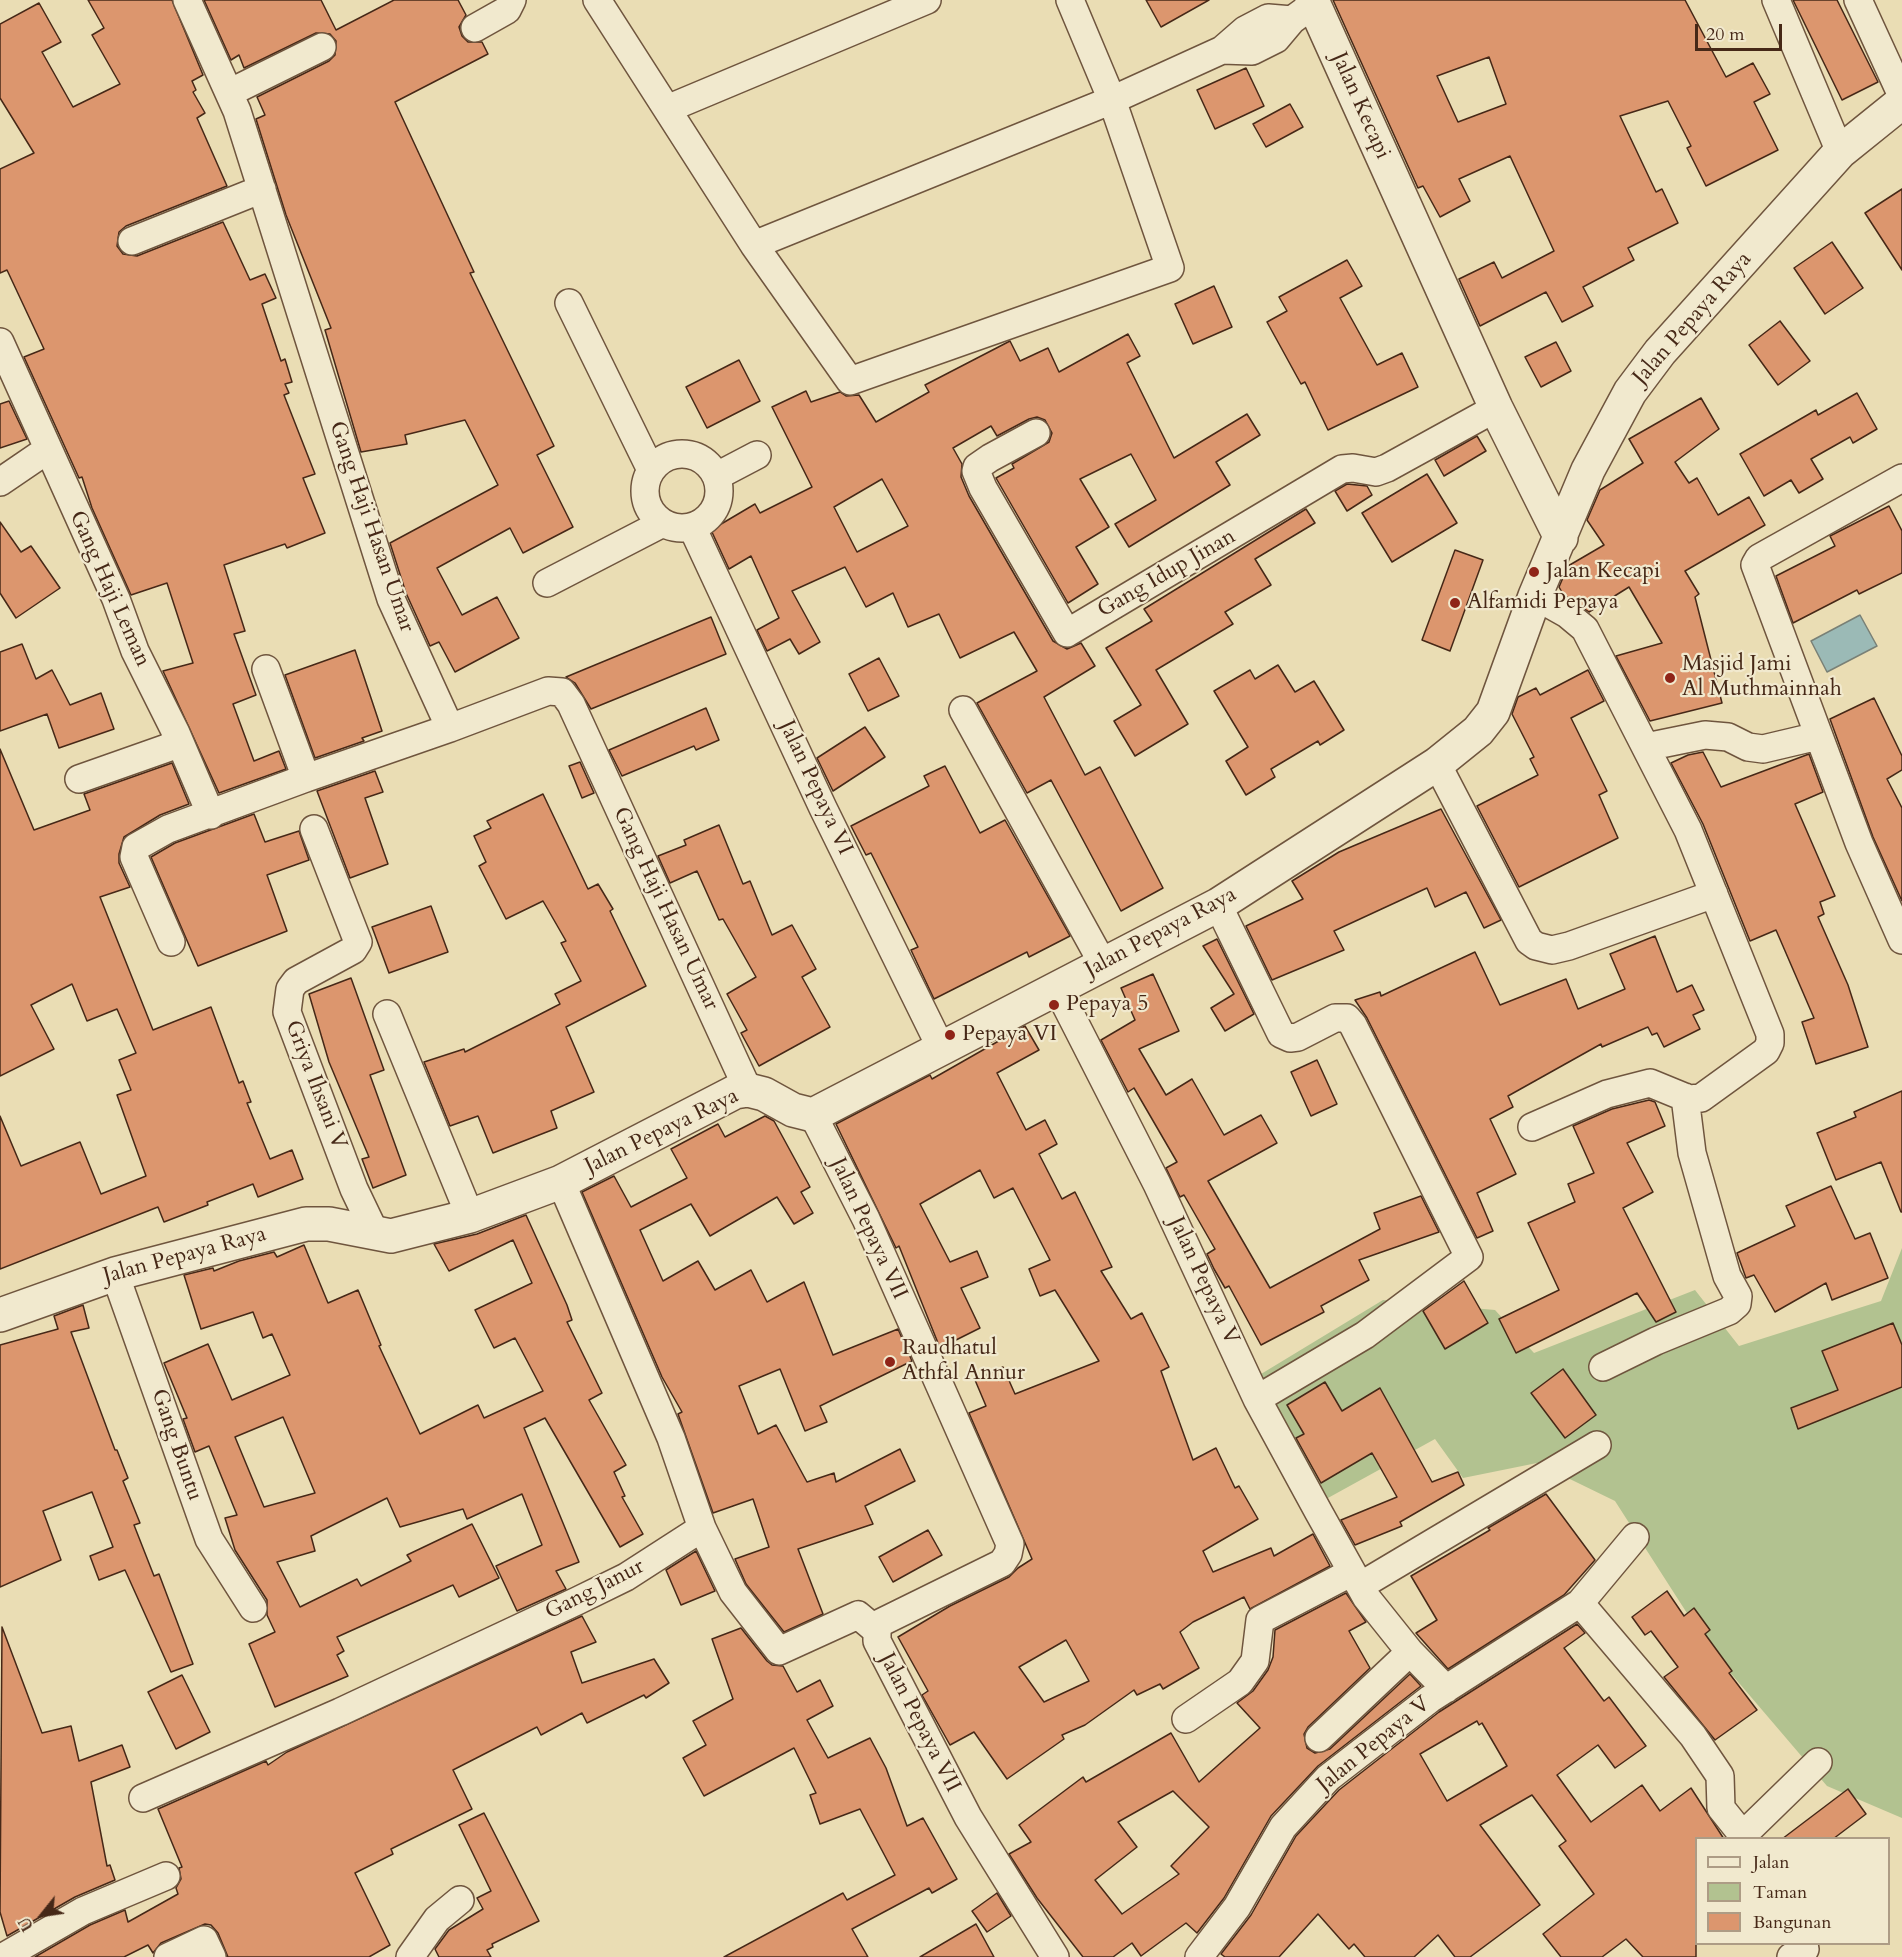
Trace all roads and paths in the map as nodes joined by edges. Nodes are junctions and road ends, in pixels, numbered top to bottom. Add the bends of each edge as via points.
1 (187, 0) edge
2 (512, 0) edge
3 (597, 0) edge
4 (927, 0) edge
5 (1070, 0) edge
6 (1776, 0) edge
7 (1858, 0) edge
8 (1306, 8) edge
9 (475, 28) dead end
10 (322, 47) dead end
11 (229, 93) junction
12 (1902, 96) edge
13 (1112, 100) junction
14 (1902, 102) edge
15 (667, 109) junction
16 (1840, 152) junction
17 (262, 189) junction
18 (132, 241) dead end
19 (754, 245) junction
20 (570, 303) dead end
21 (0, 342) edge
22 (1496, 408) junction
23 (1036, 433) dead end
24 (47, 450) junction
25 (757, 455) dead end
26 (651, 470) junction
27 (717, 476) junction
28 (1902, 478) edge
29 (0, 482) edge
30 (663, 523) junction
31 (692, 527) junction
32 (1561, 538) junction
33 (547, 583) dead end
34 (1535, 596) junction
35 (266, 669) dead end
36 (963, 710) dead end
37 (450, 728) junction
38 (176, 733) junction
39 (1818, 736) junction
40 (1646, 747) junction
41 (1437, 764) junction
42 (306, 778) junction
43 (80, 779) dead end
44 (211, 814) junction
45 (314, 829) dead end
46 (1714, 894) junction
47 (1218, 905) junction
48 (1902, 940) edge
49 (171, 942) dead end
50 (1103, 964) junction
51 (1057, 988) junction
52 (387, 1014) dead end
53 (941, 1048) junction
54 (748, 1090) junction
55 (1685, 1097) junction
56 (813, 1114) junction
57 (1532, 1127) dead end
58 (561, 1182) junction
59 (470, 1216) junction
60 (376, 1235) junction
61 (115, 1274) junction
62 (0, 1315) edge
63 (1603, 1367) dead end
64 (1257, 1399) junction
65 (1597, 1445) dead end
66 (702, 1528) junction
67 (1635, 1537) dead end
68 (1356, 1579) junction
69 (1580, 1603) junction
70 (253, 1608) dead end
71 (877, 1631) junction
72 (1410, 1652) junction
73 (1446, 1689) junction
74 (1186, 1719) dead end
75 (1319, 1738) dead end
76 (1818, 1762) dead end
77 (143, 1798) dead end
78 (1744, 1837) edge
79 (166, 1876) dead end
80 (460, 1900) dead end
81 (3, 1957) edge
82 (168, 1957) edge
83 (212, 1957) edge
84 (410, 1957) edge
85 (1055, 1957) edge
86 (1199, 1957) edge

1 - 11 street, Gang Haji Hasan Umar
2 - 9 street via 507,10
3 - 15 street
4 - 15 street
5 - 13 street
6 - 16 street
7 - 12 street
8 - 13 street via 1268,18 1245,30 1222,50
8 - 22 street, Jalan Kecapi
10 - 11 street
11 - 17 street, Gang Haji Hasan Umar
13 - 19 street
13 - 19 street via 1170,268 850,381
14 - 16 street, Jalan Pepaya Raya
15 - 19 street
16 - 32 street, Jalan Pepaya Raya via 1660,352 1630,392 1603,437
17 - 18 street
17 - 37 street, Gang Haji Hasan Umar via 391,599
20 - 26 street
21 - 24 street, Gang Haji Leman
22 - 23 street, Gang Idup Jinan via 1387,468 1376,472 1342,469 1067,633 976,471 977,466
22 - 32 street, Jalan Kecapi
24 - 29 street
24 - 38 street, Gang Haji Leman via 116,599 135,651
25 - 27 street
26 - 27 street via 672,454 699,456
26 - 30 street via 646,499
27 - 31 street via 720,497 710,517
28 - 39 street via 1759,558 1755,566
30 - 31 street via 677,528
30 - 33 street
31 - 53 street, Jalan Pepaya VI
32 - 34 street, Jalan Pepaya Raya
34 - 40 street via 1585,629
34 - 41 street, Jalan Pepaya Raya via 1493,712 1478,731
35 - 42 street
36 - 50 street
37 - 42 street
37 - 54 street, Gang Haji Hasan Umar via 548,691 562,692 571,704
38 - 43 street via 175,743 167,748
38 - 44 street, Gang Haji Leman
39 - 40 street via 1763,749 1728,737 1705,735
39 - 48 street
40 - 46 street via 1688,830
41 - 46 street via 1529,941 1536,946 1552,950 1569,946
41 - 47 street, Jalan Pepaya Raya
42 - 44 street
44 - 49 street via 148,838 134,850
45 - 60 street, Griya Ihsani V via 358,942 353,950 296,981 290,989 287,1012 354,1189
46 - 55 street via 1770,1042 1766,1051 1701,1098
47 - 50 street, Jalan Pepaya Raya
47 - 64 street via 1281,1034 1298,1037 1335,1018 1347,1018 1353,1025 1469,1257 1365,1335
50 - 51 street, Jalan Pepaya Raya
51 - 53 street, Jalan Pepaya Raya
51 - 64 street, Jalan Pepaya V via 1157,1184
52 - 59 street
53 - 56 street, Jalan Pepaya Raya
54 - 56 street, Jalan Pepaya Raya
54 - 58 street, Jalan Pepaya Raya via 735,1092
55 - 57 street via 1650,1083 1607,1094
55 - 63 street via 1692,1153 1727,1275 1738,1296 1737,1304
56 - 71 street, Jalan Pepaya VII via 866,1219 1010,1544 1002,1563 880,1623
58 - 59 street, Jalan Pepaya Raya
58 - 66 street via 671,1438
59 - 60 street, Jalan Pepaya Raya via 408,1233
60 - 61 street, Jalan Pepaya Raya via 329,1224 306,1224
61 - 62 street, Jalan Pepaya Raya
61 - 70 street, Gang Buntu via 209,1539
64 - 68 street, Jalan Pepaya V
65 - 68 street
66 - 71 street via 733,1592 779,1651 858,1615
66 - 77 street, Gang Janur via 626,1577 577,1601 340,1712
67 - 69 street
68 - 72 street, Jalan Pepaya V
68 - 74 street via 1260,1620 1255,1662 1240,1682
69 - 73 street
69 - 78 street via 1693,1736 1720,1776 1720,1808
71 - 85 street, Jalan Pepaya VII via 877,1641 968,1817
72 - 73 street, Jalan Pepaya V
72 - 75 street
73 - 86 street, Jalan Pepaya V via 1328,1778 1313,1794 1283,1827 1237,1907
76 - 78 street
79 - 81 street via 83,1911
80 - 84 street via 437,1919
82 - 83 street via 204,1940

